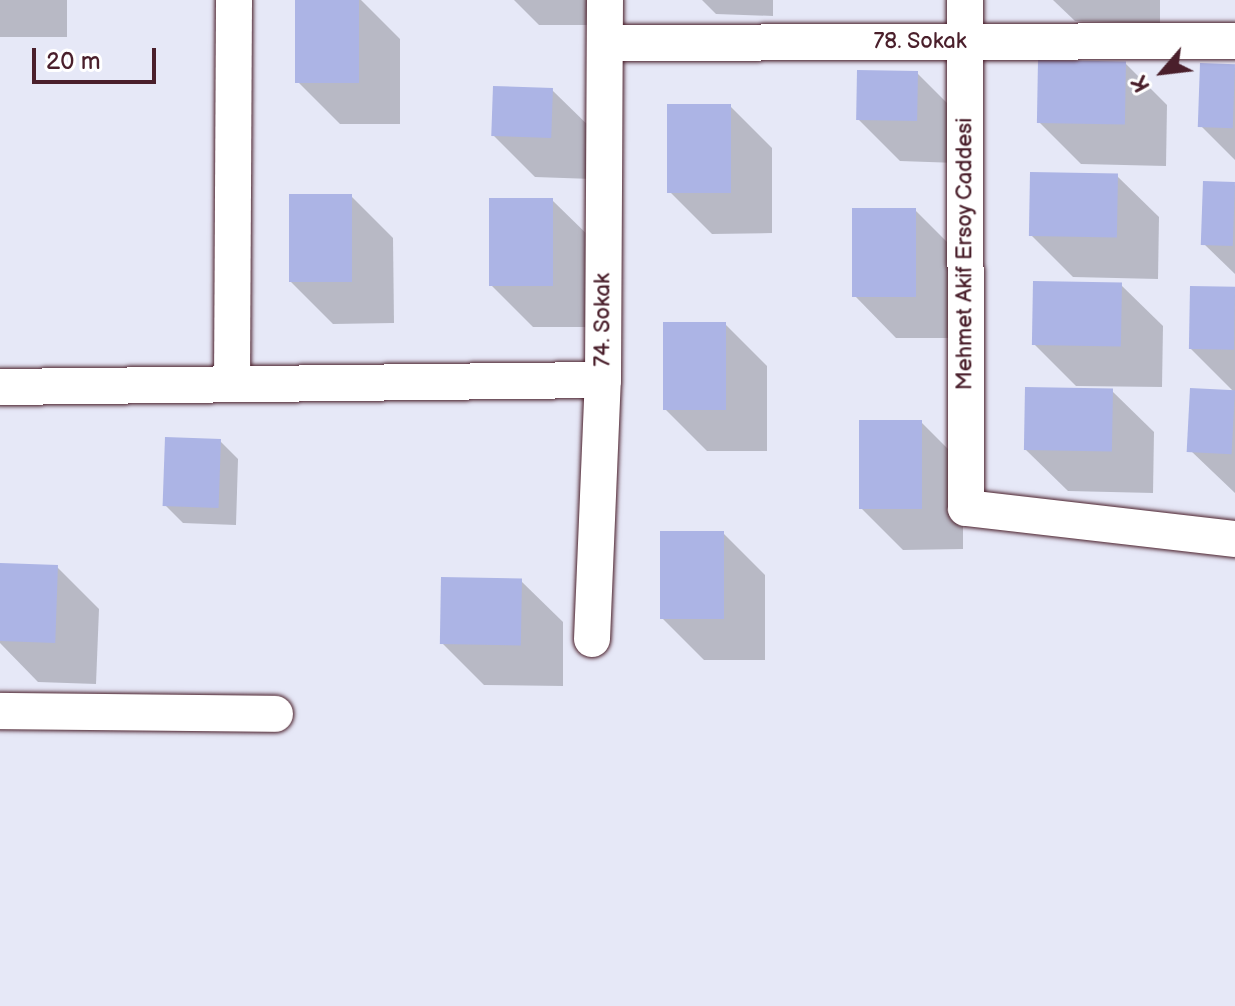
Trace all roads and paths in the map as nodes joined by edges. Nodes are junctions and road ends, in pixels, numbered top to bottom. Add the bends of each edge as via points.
1 (234, 0) edge
2 (605, 0) edge
3 (965, 0) edge
4 (1235, 41) edge
5 (965, 42) junction
6 (605, 43) junction
7 (603, 380) junction
8 (232, 384) junction
9 (0, 387) edge
10 (1235, 539) edge
11 (592, 639) dead end
12 (0, 711) edge
13 (275, 714) dead end

1 - 8 street
2 - 6 street, 74. Sokak
3 - 5 street, Mehmet Akif Ersoy Caddesi
4 - 5 street, 78. Sokak
5 - 6 street, 78. Sokak
5 - 10 street, Mehmet Akif Ersoy Caddesi via 966,508
6 - 7 street, 74. Sokak
7 - 8 street
7 - 11 street, 74. Sokak
8 - 9 street
12 - 13 street

